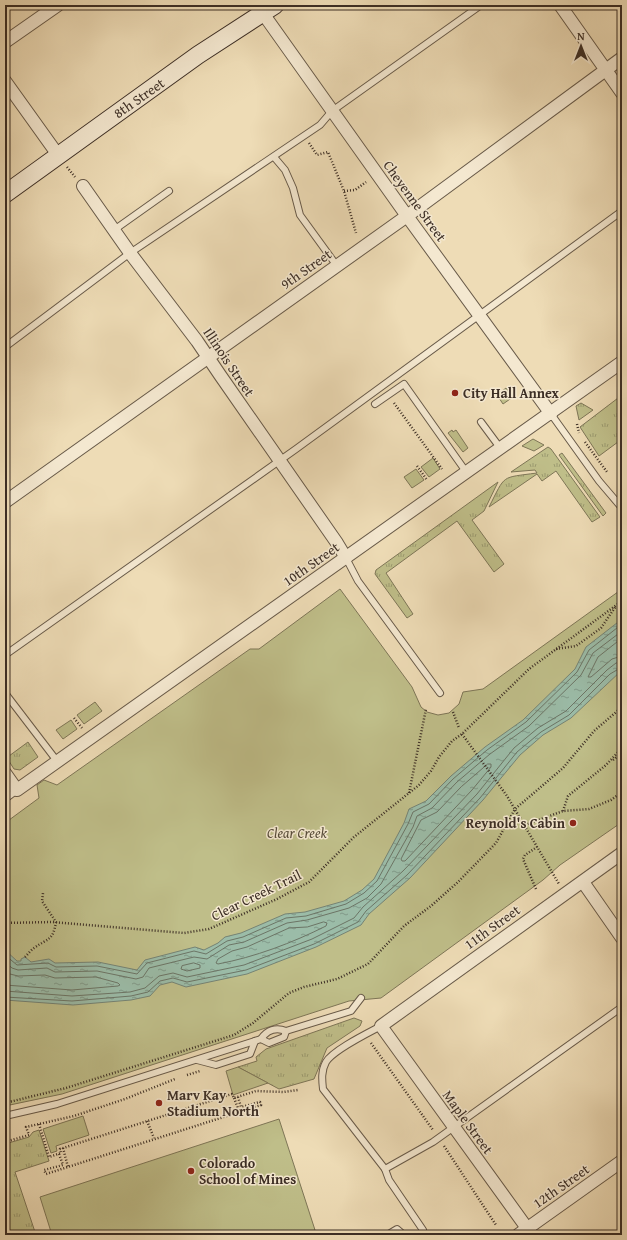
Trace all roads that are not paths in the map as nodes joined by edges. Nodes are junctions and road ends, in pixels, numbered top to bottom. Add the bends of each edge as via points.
1 (58, 5) edge
2 (481, 5) edge
3 (560, 5) edge
4 (265, 7) edge
5 (5, 42) edge
6 (622, 58) edge
7 (605, 70) junction
8 (5, 81) edge
9 (622, 93) edge
10 (332, 111) junction
11 (58, 155) junction
12 (274, 156) junction
13 (83, 186) road end
14 (169, 191) dead end
15 (5, 194) edge
16 (622, 211) edge
17 (407, 216) junction
18 (114, 230) junction
19 (130, 253) junction
20 (337, 266) junction
21 (481, 315) junction
22 (5, 347) edge
23 (208, 358) junction
24 (622, 362) edge
25 (375, 404) dead end
26 (551, 414) junction
27 (481, 422) dead end
28 (501, 449) junction
29 (279, 460) junction
30 (467, 473) junction
31 (5, 502) edge
32 (622, 508) edge
33 (346, 558) junction
34 (5, 655) edge
35 (5, 693) edge
36 (440, 693) dead end
37 (57, 761) junction
38 (5, 773) edge
39 (17, 790) junction
40 (5, 799) edge
41 (622, 853) edge
42 (583, 882) junction
43 (622, 938) edge
44 (361, 998) dead end
45 (622, 1007) edge
46 (381, 1026) junction
47 (286, 1031) junction
48 (261, 1039) junction
49 (255, 1041) junction
50 (196, 1060) junction
51 (5, 1116) edge
52 (454, 1128) junction
53 (622, 1160) edge
54 (385, 1170) junction
55 (423, 1230) dead end
56 (526, 1233) edge
57 (387, 1235) edge
58 (404, 1235) edge

1 - 5 street
2 - 10 lane
3 - 7 street
4 - 10 street, Cheyenne Street
4 - 11 street, 8th Street
6 - 7 street, 9th Street
7 - 9 street
7 - 17 street, 9th Street
8 - 11 street
10 - 12 lane via 320,125
10 - 17 street, Cheyenne Street
11 - 15 street, 8th Street
12 - 19 lane
12 - 20 lane via 285,170 293,188 300,215
13 - 18 street, Illinois Street
14 - 18 lane
16 - 21 lane
17 - 20 street, 9th Street
17 - 21 street, Cheyenne Street
18 - 19 street, Illinois Street
19 - 22 lane
19 - 23 street, Illinois Street
20 - 23 street, 9th Street
21 - 26 street, Cheyenne Street
21 - 29 lane
23 - 29 street, Illinois Street
23 - 31 street, 9th Street
24 - 26 street, 10th Street
25 - 30 lane via 404,384
26 - 28 street, 10th Street
26 - 32 lane via 599,481
27 - 28 lane
28 - 30 street, 10th Street
29 - 33 street, Illinois Street
29 - 34 lane
30 - 33 street, 10th Street
33 - 36 lane via 358,581
33 - 37 street, 10th Street
35 - 37 lane
37 - 39 street, 10th Street
38 - 39 street
39 - 40 lane
41 - 42 street, 11th Street
42 - 43 street
42 - 46 street, 11th Street
44 - 47 lane via 351,1011
45 - 52 lane
46 - 52 street, Maple Street
46 - 54 lane via 343,1047 326,1061 321,1078 324,1089
47 - 48 lane via 279,1028 271,1030
47 - 48 lane via 284,1037 269,1043
48 - 49 lane
49 - 50 lane
49 - 50 lane via 250,1054 216,1064
50 - 51 lane via 57,1104
52 - 54 lane
52 - 56 street, Maple Street
53 - 56 street, 12th Street
54 - 55 lane via 388,1180
57 - 58 lane via 397,1229

